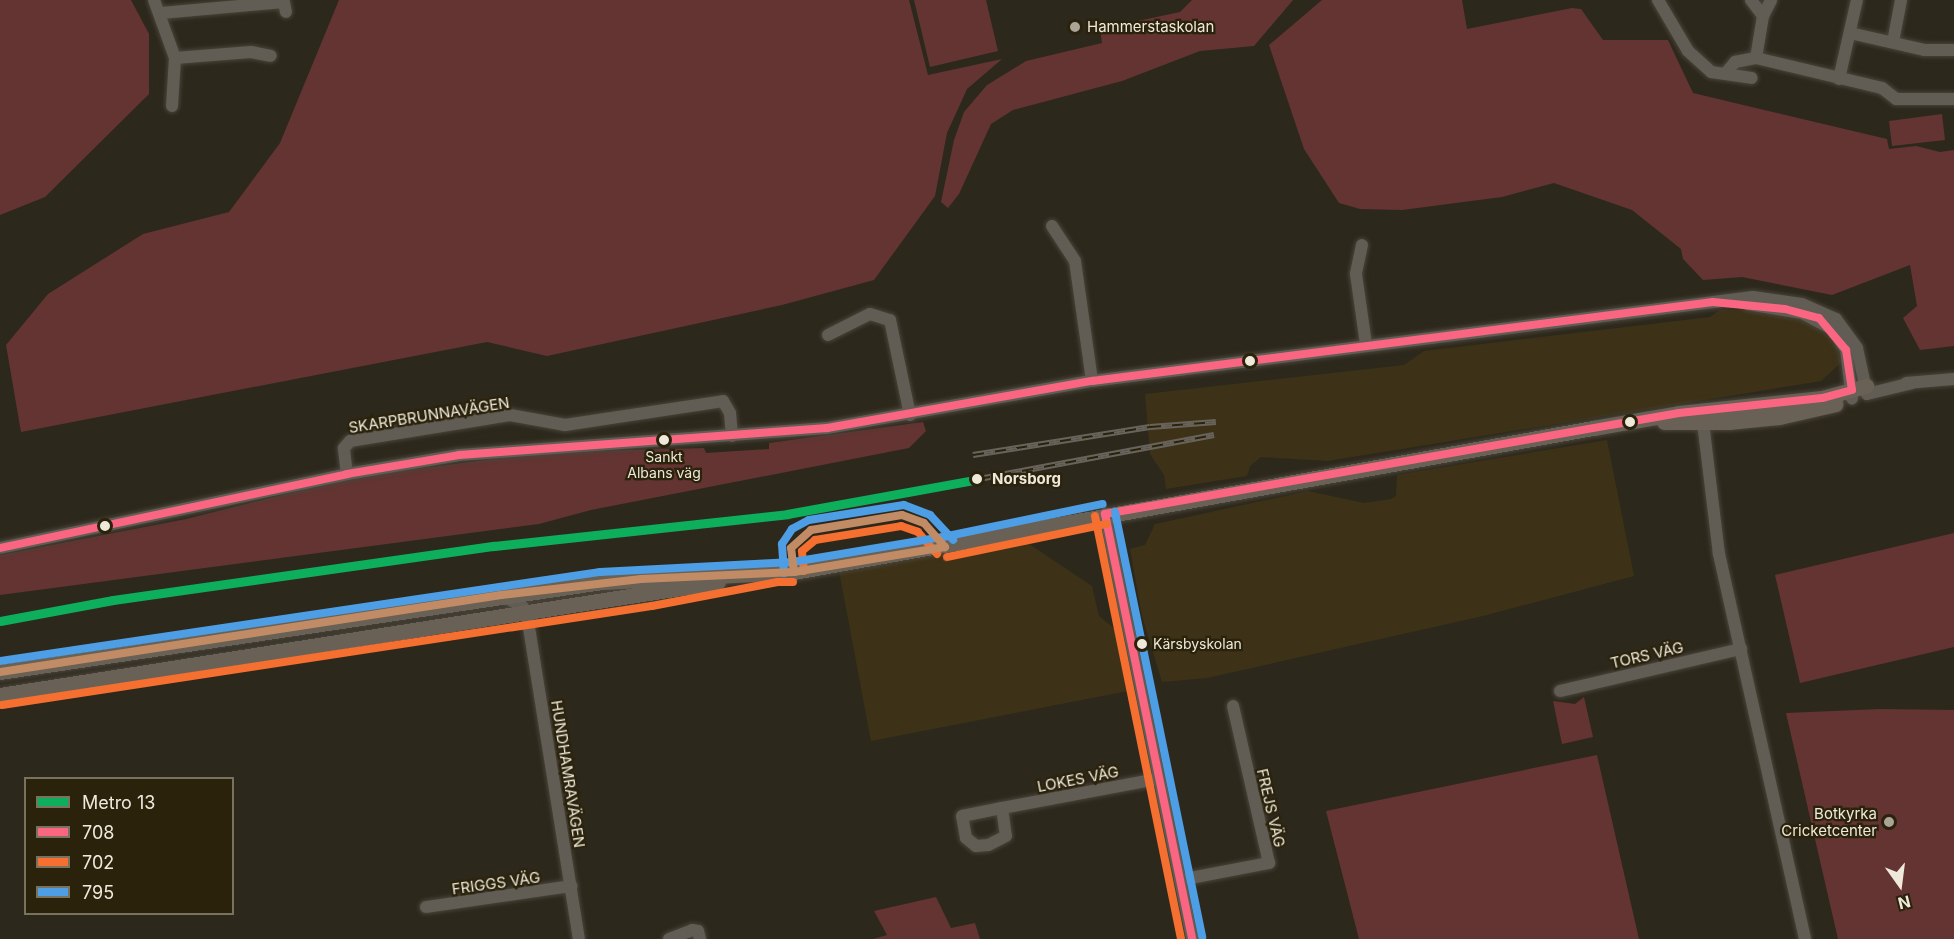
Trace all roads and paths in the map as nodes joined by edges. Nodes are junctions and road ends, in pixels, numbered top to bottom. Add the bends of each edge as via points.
1 (154, 0) edge
2 (1658, 0) edge
3 (1751, 0) edge
4 (1771, 0) edge
5 (1857, 0) edge
6 (1901, 0) edge
7 (286, 12) dead end
8 (161, 13) junction
9 (1763, 16) junction
10 (1850, 33) junction
11 (1893, 42) junction
12 (1954, 50) edge
13 (271, 56) dead end
14 (175, 58) junction
15 (1756, 58) junction
16 (1725, 74) junction
17 (1752, 78) dead end
18 (1839, 79) junction
19 (1954, 99) edge
20 (172, 106) dead end
21 (1052, 226) dead end
22 (1362, 245) dead end
23 (828, 335) dead end
24 (1365, 344) junction
25 (1954, 379) edge
26 (1092, 381) junction
27 (1859, 392) junction
28 (910, 415) junction
29 (1703, 418) junction
30 (732, 436) junction
31 (347, 474) junction
32 (1105, 514) junction
33 (0, 548) edge
34 (777, 571) junction
35 (546, 589) junction
36 (501, 595) junction
37 (527, 615) junction
38 (1741, 649) junction
39 (0, 672) edge
40 (1560, 691) dead end
41 (0, 695) edge
42 (1233, 706) dead end
43 (1159, 778) junction
44 (1002, 808) dead end
45 (1180, 880) junction
46 (571, 886) junction
47 (426, 907) dead end
48 (579, 939) edge
49 (669, 939) edge
50 (700, 939) edge
51 (1192, 939) edge
52 (1805, 939) edge

1 - 8 street
2 - 16 street via 1688,51 1711,72
3 - 9 street
4 - 9 street
5 - 10 street
6 - 11 street
7 - 8 street via 284,2
8 - 14 street
9 - 15 street
10 - 11 street
10 - 18 street
11 - 12 street via 1924,50
13 - 14 street via 251,52
14 - 20 street
15 - 16 street via 1735,62
15 - 18 street
16 - 17 street
18 - 19 street via 1882,88 1896,99
21 - 26 street via 1075,261
22 - 24 street via 1356,274
23 - 28 street via 870,314 890,320
24 - 26 street
24 - 27 street via 1770,298 1826,313 1852,337
25 - 27 street
26 - 28 street
27 - 29 main road via 1779,417
28 - 30 street via 826,428
29 - 32 main road via 1647,421
29 - 38 street via 1719,554
30 - 31 street via 499,449
30 - 31 street, SKARPBRUNNAVÄGEN via 730,413 723,400 565,425 510,415 350,441 344,448
31 - 33 street
32 - 34 main road via 945,547
32 - 43 street
34 - 35 main road
34 - 37 main road
35 - 36 main road
35 - 37 street via 530,605
36 - 37 street via 522,607
36 - 39 main road
37 - 41 main road
37 - 46 street, HUNDHAMRAVÄGEN
38 - 40 street, TORS VÄG
38 - 52 street
42 - 45 street, FREJS VÄG via 1269,863
43 - 44 street, LOKES VÄG
43 - 45 street
45 - 51 street
46 - 47 street, FRIGGS VÄG
46 - 48 street, HUNDHAMRAVÄGEN
49 - 50 street via 692,930 698,931

